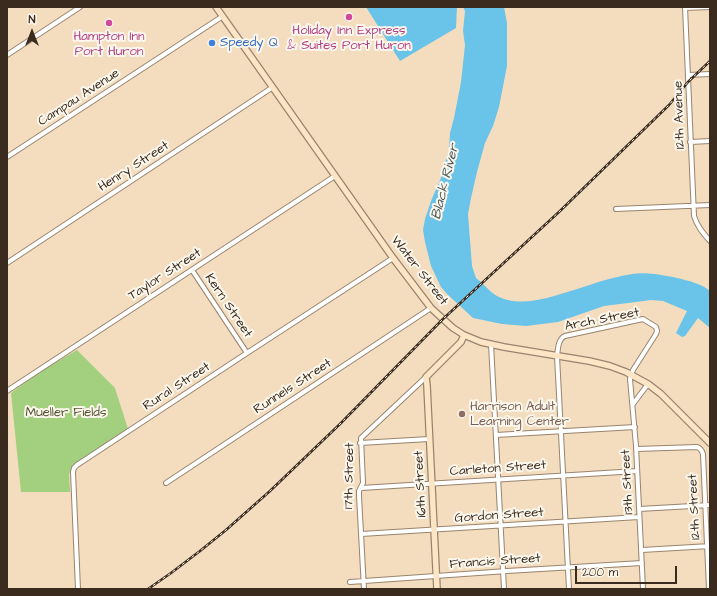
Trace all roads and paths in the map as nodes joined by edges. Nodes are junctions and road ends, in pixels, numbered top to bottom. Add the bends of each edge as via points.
1 (80, 7) edge
2 (216, 7) edge
3 (710, 7) edge
4 (685, 8) edge
5 (223, 16) junction
6 (7, 55) edge
7 (710, 74) edge
8 (688, 75) junction
9 (273, 87) junction
10 (710, 141) edge
11 (690, 142) junction
12 (7, 157) edge
13 (335, 176) junction
14 (710, 205) edge
15 (693, 206) junction
16 (616, 209) dead end
17 (710, 241) edge
18 (393, 258) junction
19 (7, 263) edge
20 (192, 270) junction
21 (431, 308) junction
22 (464, 335) junction
23 (491, 344) junction
24 (247, 353) junction
25 (558, 356) junction
26 (631, 374) junction
27 (426, 377) junction
28 (648, 384) junction
29 (7, 391) edge
30 (633, 404) junction
31 (635, 427) junction
32 (561, 431) junction
33 (496, 435) junction
34 (429, 439) junction
35 (360, 443) junction
36 (710, 444) edge
37 (636, 449) junction
38 (637, 471) junction
39 (563, 476) junction
40 (498, 479) junction
41 (166, 483) dead end
42 (432, 484) junction
43 (361, 488) junction
44 (710, 504) edge
45 (704, 505) junction
46 (639, 509) junction
47 (639, 517) junction
48 (566, 522) junction
49 (500, 526) junction
50 (434, 530) junction
51 (361, 534) junction
52 (708, 546) edge
53 (642, 550) junction
54 (642, 563) junction
55 (568, 567) junction
56 (503, 571) junction
57 (437, 576) junction
58 (363, 580) junction
59 (350, 582) dead end
60 (78, 589) edge
61 (364, 589) edge
62 (437, 589) edge
63 (504, 589) edge
64 (569, 589) edge
65 (643, 589) edge
66 (709, 589) edge

1 - 6 street
2 - 5 street, Water Street
3 - 4 street
4 - 8 street, 12th Avenue
5 - 9 street, Water Street
5 - 12 street, Campau Avenue
7 - 8 street
8 - 11 street, 12th Avenue
9 - 13 street, Water Street
9 - 19 street, Henry Street
10 - 11 street
11 - 15 street, 12th Avenue
13 - 18 street, Water Street
13 - 20 street, Taylor Street
14 - 15 street
15 - 16 street
15 - 17 street, 12th Avenue via 695,222
18 - 21 street, Water Street
18 - 24 street, Rural Street
20 - 24 street, Kern Street
20 - 29 street, Taylor Street
21 - 22 street, Water Street
21 - 41 street, Runnels Street
22 - 23 street, Water Street
22 - 27 street, 17th Street via 461,342
23 - 25 street, Water Street
23 - 33 street
24 - 60 street, Rural Street via 74,468
25 - 26 street, Water Street via 610,366
25 - 26 street, Arch Street via 562,337 644,320 656,327 657,332
25 - 32 street
26 - 28 street, Water Street
26 - 30 street, 13th Street
27 - 34 street, 16th Street
27 - 35 street, 17th Street via 362,436
28 - 30 street
28 - 36 street, Water Street
30 - 31 street, 13th Street
31 - 32 street
31 - 37 street, 13th Street
32 - 33 street
32 - 39 street
33 - 40 street
34 - 35 street
34 - 42 street, 16th Street
35 - 43 street, 17th Street via 363,483
37 - 38 street, 13th Street
37 - 45 street, 12th Street via 700,448
38 - 39 street, Carleton Street
38 - 46 street, 13th Street
39 - 40 street, Carleton Street
39 - 48 street
40 - 42 street, Carleton Street
40 - 49 street
42 - 43 street, Carleton Street
42 - 50 street, 16th Street
43 - 51 street, 17th Street
44 - 45 street
45 - 46 street
45 - 52 street, 12th Street
46 - 47 street, 13th Street
47 - 48 street, Gordon Street
47 - 53 street, 13th Street
48 - 49 street, Gordon Street
48 - 55 street
49 - 50 street, Gordon Street
49 - 56 street
50 - 51 street, Gordon Street
50 - 57 street, 16th Street
51 - 58 street, 17th Street
52 - 53 street
52 - 66 street, 12th Street
53 - 54 street, 13th Street
54 - 55 street, Francis Street
54 - 65 street, 13th Street
55 - 56 street, Francis Street
55 - 64 street
56 - 57 street, Francis Street
56 - 63 street
57 - 58 street, Francis Street
57 - 62 street, 16th Street
58 - 59 street, Francis Street
58 - 61 street, 17th Street

